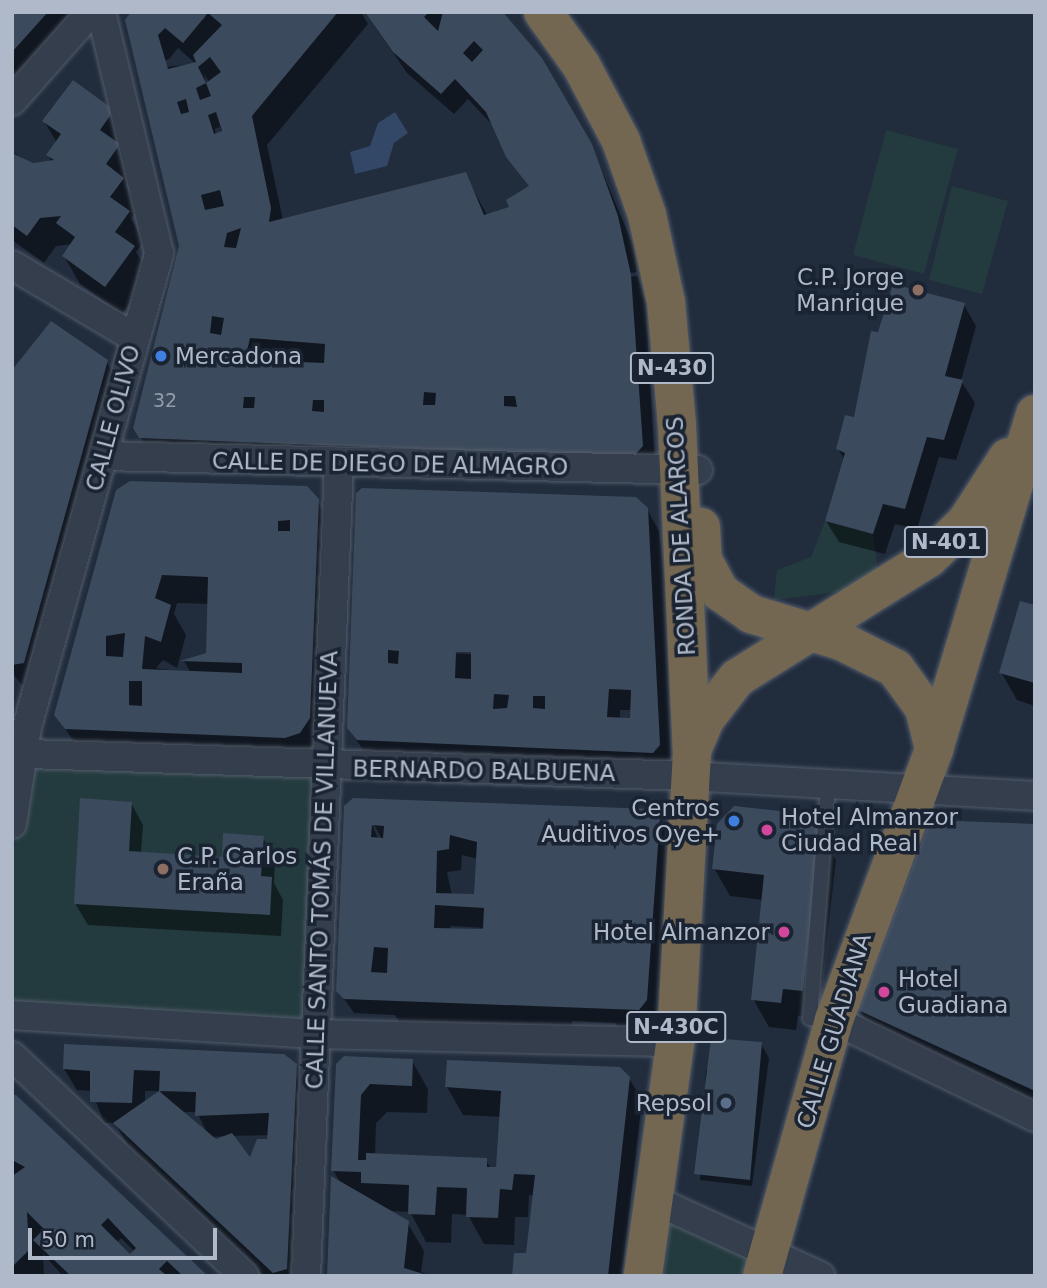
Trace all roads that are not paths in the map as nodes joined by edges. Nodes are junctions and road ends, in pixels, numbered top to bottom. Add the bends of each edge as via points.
1 (91, 12) edge
2 (101, 12) edge
3 (543, 12) edge
4 (566, 12) edge
5 (12, 101) edge
6 (12, 265) edge
7 (135, 338) junction
8 (1035, 405) edge
9 (1035, 414) edge
10 (103, 456) junction
11 (338, 464) junction
12 (688, 470) junction
13 (811, 633) junction
14 (22, 730) edge
15 (934, 749) junction
16 (690, 764) junction
17 (326, 767) junction
18 (828, 785) junction
19 (919, 791) junction
20 (961, 793) junction
21 (1035, 796) edge
22 (12, 824) edge
23 (12, 1015) edge
24 (834, 1020) junction
25 (314, 1034) junction
26 (676, 1037) junction
27 (12, 1056) edge
28 (1035, 1117) edge
29 (654, 1200) junction
30 (766, 1264) edge
31 (246, 1276) edge
32 (306, 1276) edge
33 (643, 1276) edge
34 (820, 1276) edge

1 - 5 street
2 - 7 street, CALLE OLIVO via 157,229 159,253
3 - 12 highway, RONDA DE ALARCOS / N-430 via 621,141 647,215 666,302
4 - 12 highway, RONDA DE ALARCOS / N-430 via 630,111 670,217 684,299
6 - 7 street
7 - 10 street, CALLE OLIVO
8 - 13 highway, N-401 via 966,522 904,577
9 - 15 highway, CALLE GUADIANA
10 - 11 street, CALLE DE DIEGO DE ALMAGRO
10 - 14 street, CALLE OLIVO
11 - 12 street, CALLE DE DIEGO DE ALMAGRO
11 - 17 street, CALLE SANTO TOMÁS DE VILLANUEVA
12 - 13 highway, RONDA DE ALARCOS / N-430 via 703,560 733,604
12 - 16 highway, RONDA DE ALARCOS / N-430
13 - 15 highway via 895,668 925,709
13 - 16 highway via 737,678 706,718
14 - 17 street, BERNARDO BALBUENA
14 - 22 street, CALLE OLIVO
15 - 19 highway, CALLE GUADIANA
15 - 20 street
16 - 17 street, BERNARDO BALBUENA
16 - 18 street, BERNARDO BALBUENA
16 - 26 highway, RONDA DE ALARCOS / N-430C
17 - 25 street, CALLE SANTO TOMÁS DE VILLANUEVA
18 - 19 street, BERNARDO BALBUENA
18 - 24 lane via 810,1018
19 - 20 street, BERNARDO BALBUENA
19 - 24 highway, CALLE GUADIANA
20 - 21 street, BERNARDO BALBUENA
23 - 25 street
24 - 28 street
24 - 30 highway, CALLE GUADIANA
25 - 26 street via 655,1042
25 - 32 street, CALLE SANTO TOMÁS DE VILLANUEVA
26 - 29 highway, RONDA DE ALARCOS / N-430C
27 - 31 street
29 - 30 street
29 - 33 highway, RONDA DE ALARCOS / N-430C
30 - 34 street

